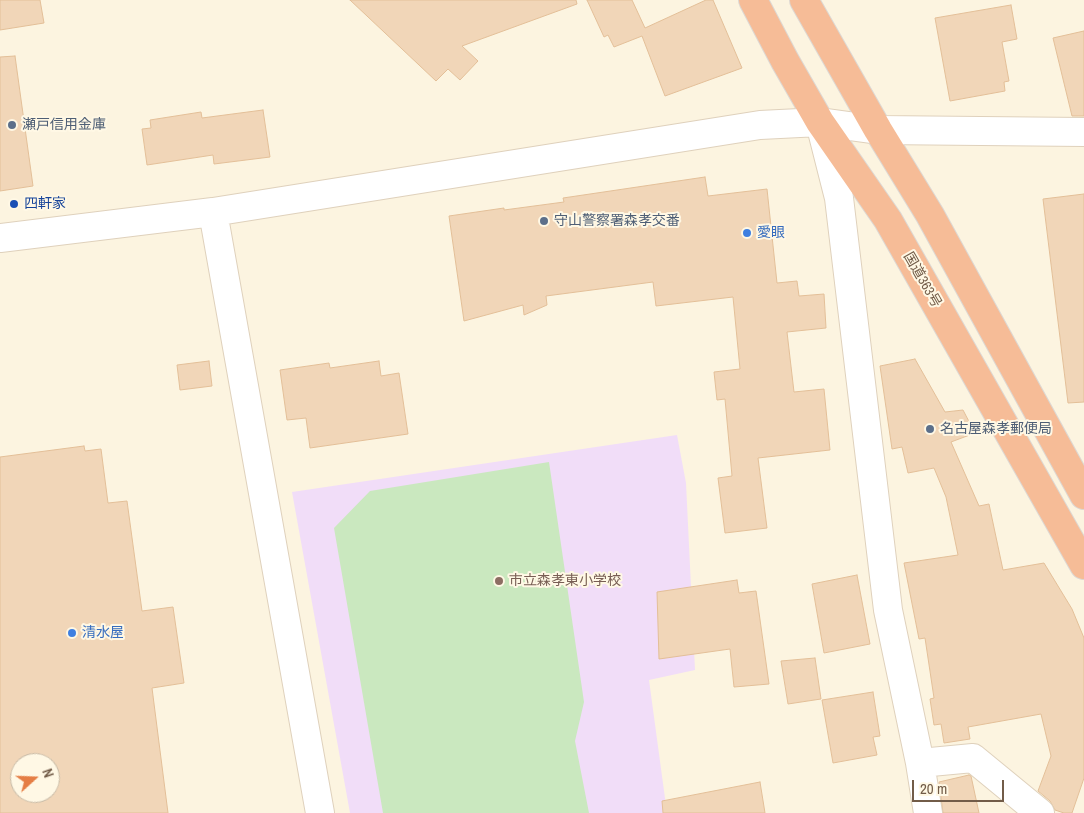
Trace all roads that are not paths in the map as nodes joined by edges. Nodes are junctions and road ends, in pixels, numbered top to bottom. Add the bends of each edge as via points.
1 (753, 0) edge
2 (804, 0) edge
3 (820, 122) junction
4 (878, 130) junction
5 (1084, 132) edge
6 (213, 212) junction
7 (0, 238) edge
8 (1084, 495) edge
9 (1084, 565) edge
10 (920, 763) junction
11 (320, 813) edge
12 (928, 813) edge
13 (1040, 813) edge

1 - 3 highway, 国道363号
2 - 4 highway
3 - 4 street
3 - 6 street via 760,126
3 - 9 highway, 国道363号 via 888,220
3 - 10 street via 839,198 888,610
4 - 5 street
4 - 8 highway via 930,215
6 - 7 street
6 - 11 street
10 - 12 street
10 - 13 street via 973,758

